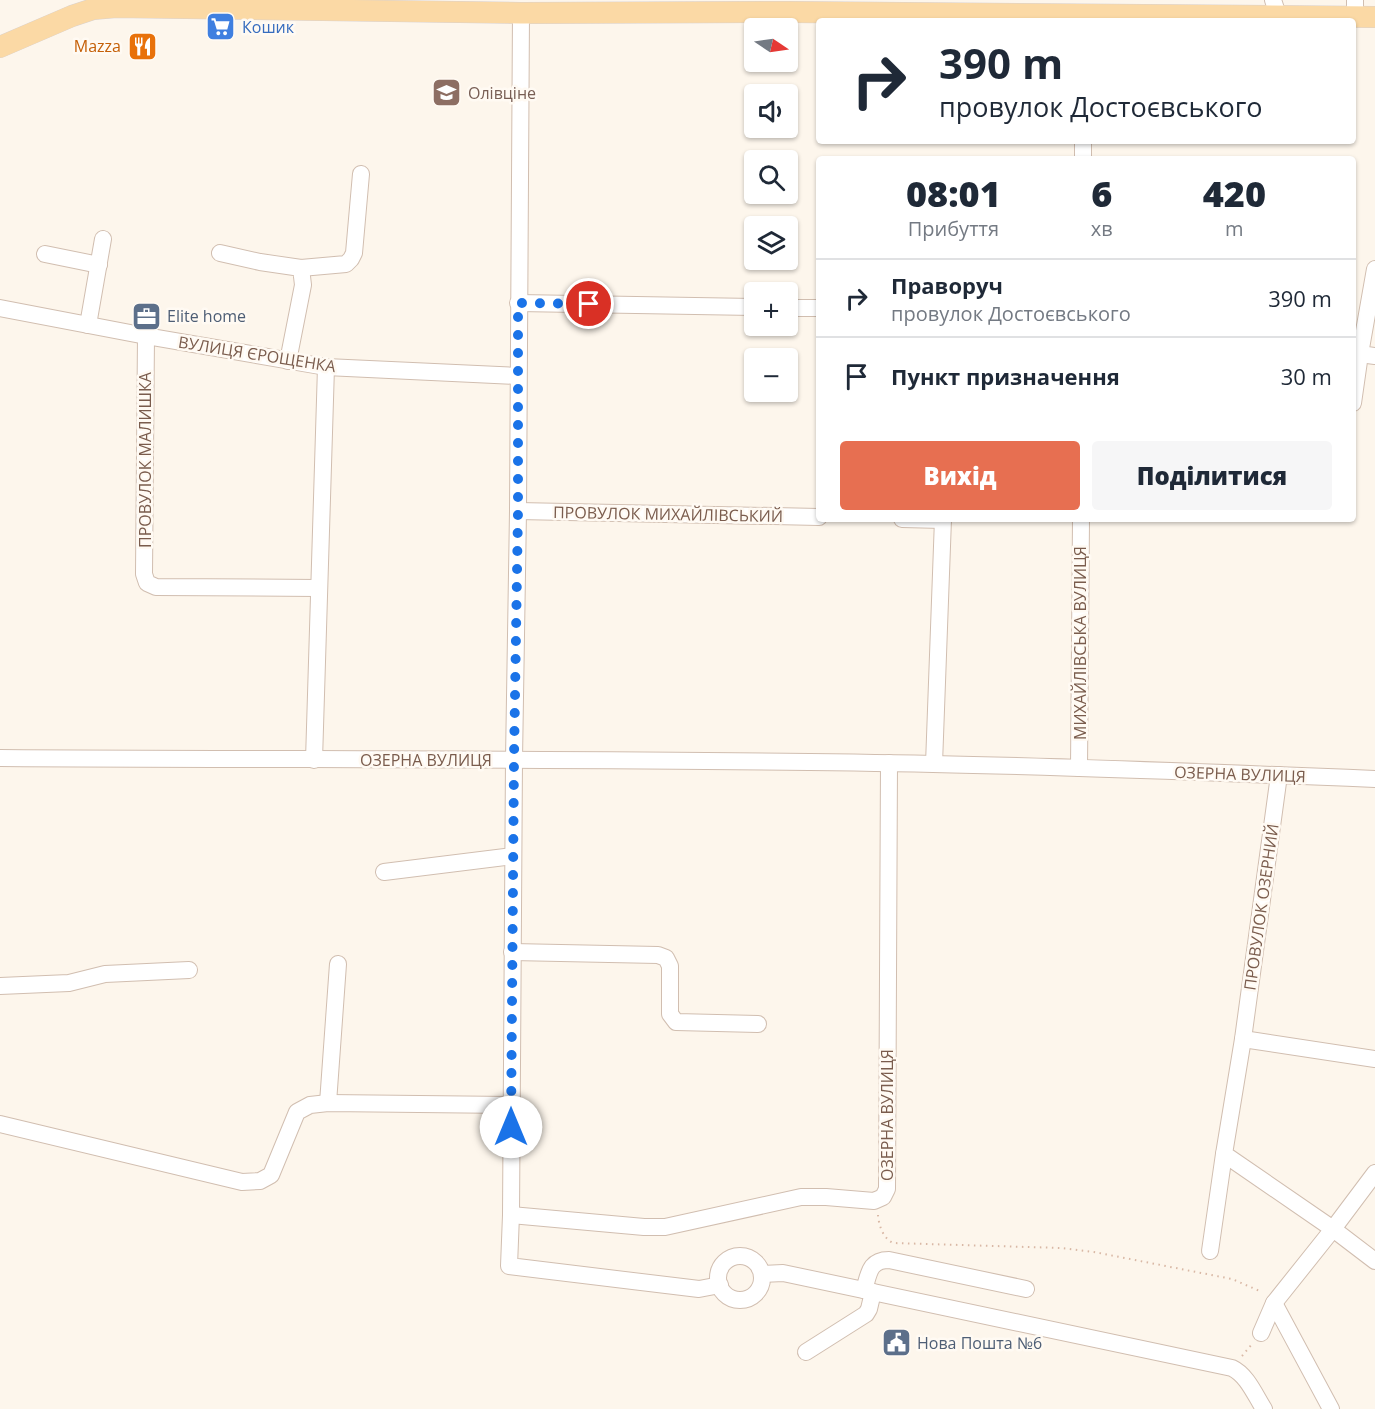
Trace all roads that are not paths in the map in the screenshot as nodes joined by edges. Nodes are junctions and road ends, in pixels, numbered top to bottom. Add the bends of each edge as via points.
1 (228, 4) edge
2 (87, 5) edge
3 (710, 6) edge
4 (789, 6) edge
5 (937, 7) edge
6 (1183, 8) edge
7 (1276, 9) edge
8 (1362, 12) edge
9 (521, 13) junction
10 (1084, 18) edge
11 (0, 47) edge
12 (361, 174) dead end
13 (103, 239) dead end
14 (220, 253) dead end
15 (45, 255) dead end
16 (99, 265) junction
17 (302, 268) junction
18 (1375, 269) edge
19 (518, 303) junction
20 (744, 307) edge
21 (0, 308) edge
22 (798, 308) edge
23 (816, 308) edge
24 (88, 326) junction
25 (146, 336) junction
26 (1368, 355) edge
27 (288, 361) junction
28 (326, 367) junction
29 (518, 376) junction
30 (1356, 393) edge
31 (518, 511) junction
32 (816, 517) edge
33 (943, 522) edge
34 (1081, 522) edge
35 (318, 588) junction
36 (0, 758) edge
37 (514, 759) junction
38 (314, 760) junction
39 (889, 763) junction
40 (934, 764) junction
41 (1079, 768) junction
42 (1279, 775) junction
43 (1375, 779) edge
44 (513, 856) junction
45 (384, 872) dead end
46 (512, 952) junction
47 (338, 964) dead end
48 (189, 970) dead end
49 (0, 986) edge
50 (758, 1024) dead end
51 (1243, 1039) junction
52 (1375, 1059) edge
53 (328, 1103) junction
54 (511, 1105) junction
55 (0, 1124) edge
56 (1224, 1154) junction
57 (1375, 1173) edge
58 (511, 1215) junction
59 (1333, 1229) junction
60 (1210, 1251) dead end
61 (1375, 1262) edge
62 (762, 1274) junction
63 (720, 1285) junction
64 (1026, 1289) dead end
65 (869, 1291) junction
66 (1274, 1304) junction
67 (1261, 1333) road end
68 (806, 1352) dead end
69 (1264, 1409) edge
70 (1331, 1409) edge

1 - 2 main road
1 - 9 main road
2 - 11 main road via 72,16
3 - 4 main road
3 - 9 main road
4 - 5 main road
5 - 10 main road
6 - 7 main road
6 - 10 main road
7 - 8 main road
9 - 19 street
12 - 17 street via 351,260 346,264
13 - 16 street
14 - 17 street
15 - 16 street
16 - 24 street
17 - 27 street via 303,285
18 - 26 street
19 - 20 street
19 - 29 street
21 - 24 street, ВУЛИЦЯ ЄРОЩЕНКА
22 - 23 street
24 - 25 street, ВУЛИЦЯ ЄРОЩЕНКА
25 - 27 street, ВУЛИЦЯ ЄРОЩЕНКА
25 - 35 street, ПРОВУЛОК МАЛИШКА via 147,583 156,587
26 - 30 street
27 - 28 street, ВУЛИЦЯ ЄРОЩЕНКА
28 - 29 street, ВУЛИЦЯ ЄРОЩЕНКА
28 - 35 street
29 - 31 street
31 - 32 street, ПРОВУЛОК МИХАЙЛІВСЬКИЙ
31 - 37 street
33 - 40 street
34 - 41 street, МИХАЙЛІВСЬКА ВУЛИЦЯ
35 - 38 street
36 - 38 street, ОЗЕРНА ВУЛИЦЯ
37 - 38 street, ОЗЕРНА ВУЛИЦЯ
37 - 39 street, ОЗЕРНА ВУЛИЦЯ
37 - 44 street
39 - 40 street, ОЗЕРНА ВУЛИЦЯ
39 - 58 street, ОЗЕРНА ВУЛИЦЯ via 885,1194 874,1201 801,1197 665,1227
40 - 41 street, ОЗЕРНА ВУЛИЦЯ
41 - 42 street, ОЗЕРНА ВУЛИЦЯ
42 - 43 street, ОЗЕРНА ВУЛИЦЯ
42 - 51 street, ПРОВУЛОК ОЗЕРНИЙ
44 - 45 street
44 - 46 street
46 - 50 street via 658,955 666,958 670,966 670,1014 676,1022
46 - 54 street
47 - 53 street
48 - 49 street via 105,974 69,983
51 - 52 street
51 - 56 street, ПРОВУЛОК ОЗЕРНИЙ
53 - 54 street
53 - 55 street via 310,1105 297,1112 271,1175 251,1183
54 - 58 street
56 - 59 street
56 - 60 street, ПРОВУЛОК ОЗЕРНИЙ
57 - 59 street
58 - 63 street via 509,1266 699,1289
59 - 61 street
59 - 66 street
62 - 63 street via 760,1288 742,1300 728,1296
62 - 63 street via 749,1258 734,1257 723,1265 718,1278
62 - 65 street via 783,1273
64 - 65 street via 882,1260 872,1267
65 - 68 street via 866,1314
65 - 69 street via 1232,1368 1244,1378
66 - 67 street
66 - 70 street

